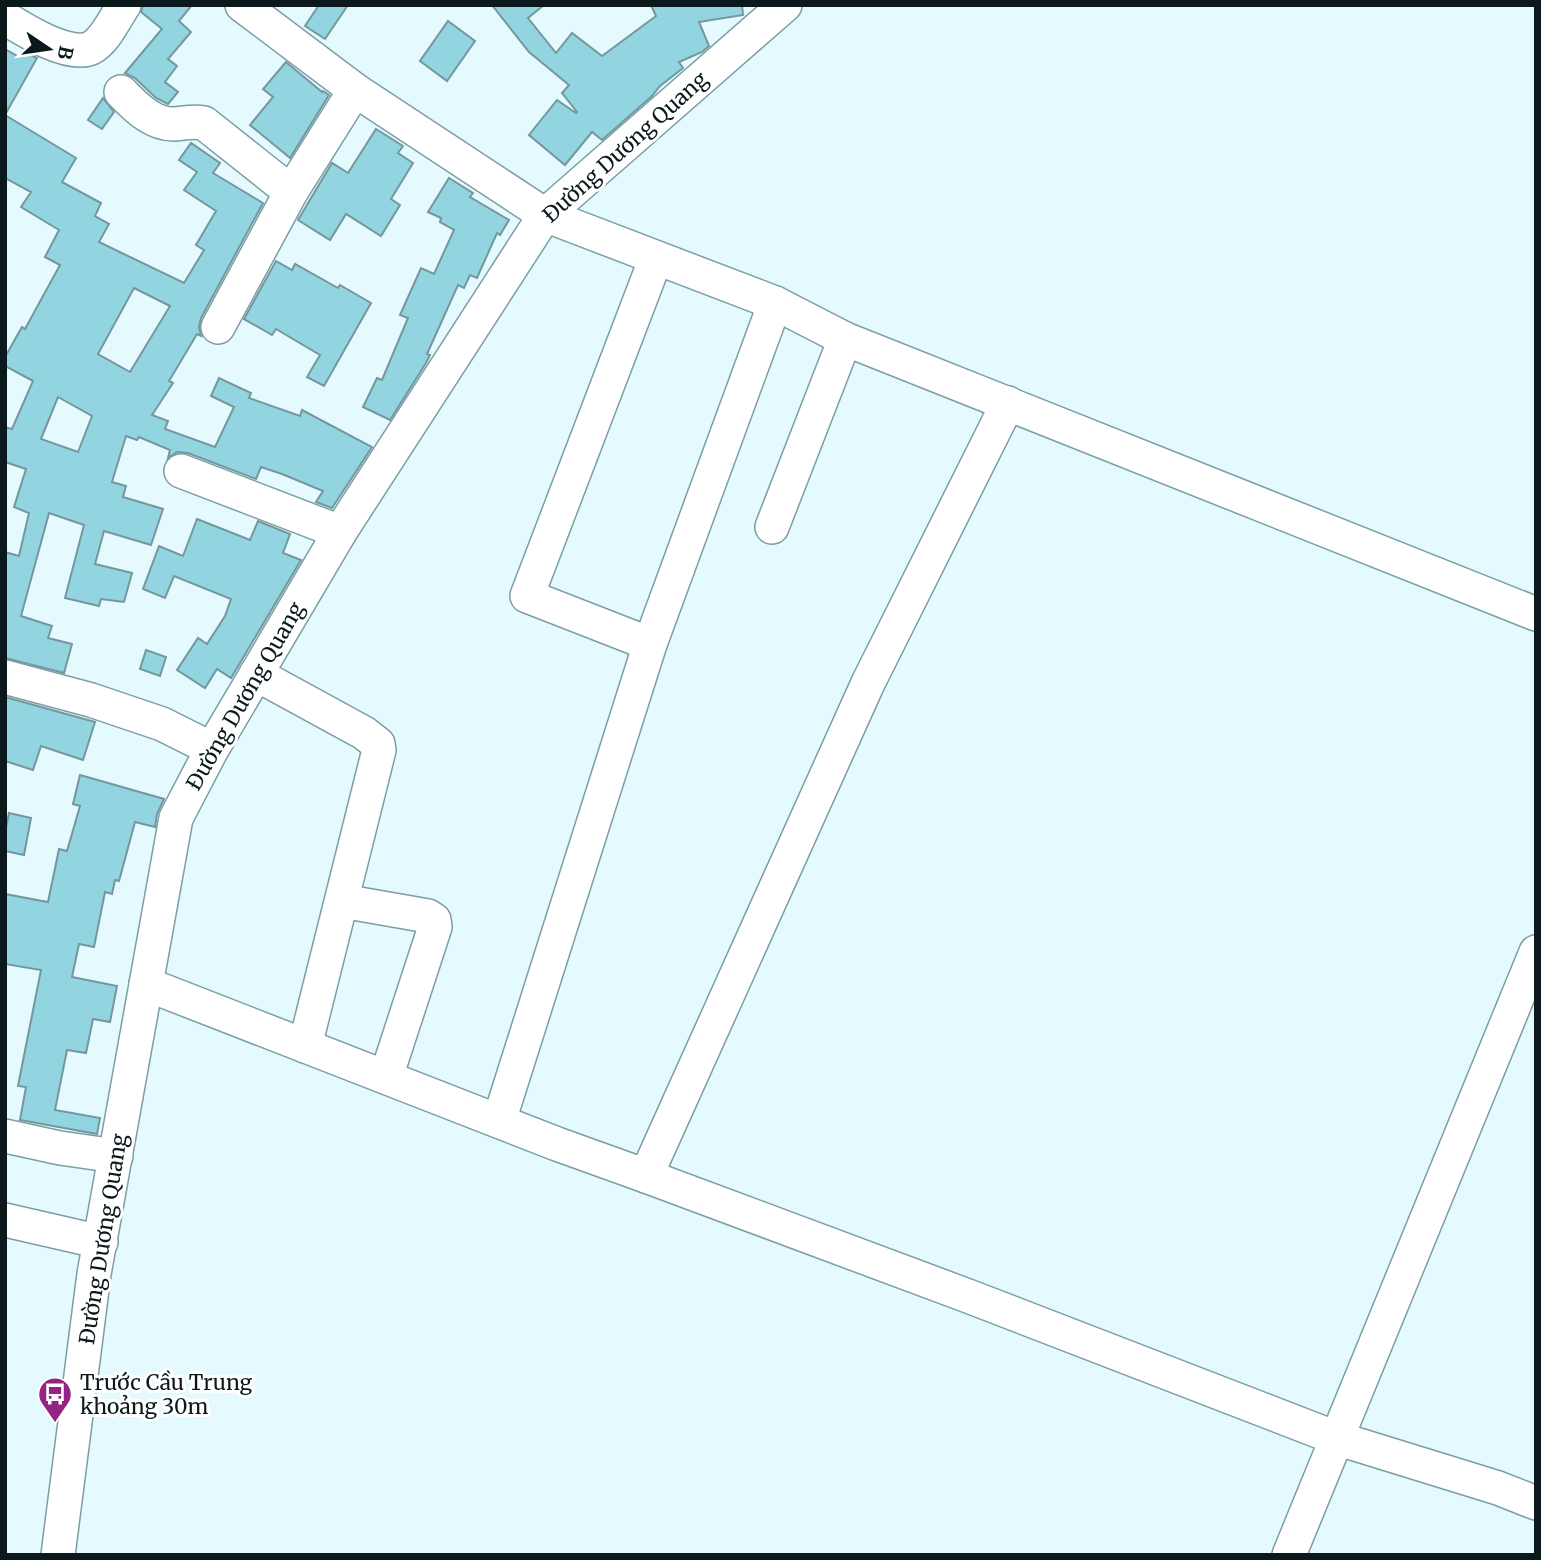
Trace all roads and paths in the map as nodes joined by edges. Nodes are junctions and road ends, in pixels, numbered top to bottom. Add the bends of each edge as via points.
1 (124, 5) edge
2 (243, 5) edge
3 (785, 5) edge
4 (5, 18) edge
5 (355, 90) junction
6 (121, 92) dead end
7 (291, 192) junction
8 (545, 215) junction
9 (656, 258) junction
10 (775, 303) junction
11 (219, 327) dead end
12 (845, 339) junction
13 (1008, 403) junction
14 (181, 471) dead end
15 (772, 527) dead end
16 (340, 532) junction
17 (1536, 614) edge
18 (650, 644) junction
19 (256, 674) junction
20 (5, 677) edge
21 (212, 749) junction
22 (342, 901) junction
23 (1536, 952) edge
24 (146, 984) junction
25 (305, 1046) junction
26 (386, 1077) junction
27 (499, 1121) junction
28 (5, 1136) edge
29 (116, 1156) junction
30 (646, 1175) junction
31 (5, 1220) edge
32 (101, 1242) junction
33 (1336, 1438) junction
34 (1536, 1503) edge
35 (58, 1555) edge
36 (1289, 1555) edge

1 - 4 street via 100,40 84,50 59,46
2 - 5 street
3 - 8 street, Đường Dương Quang
5 - 7 street
5 - 8 street
6 - 7 street via 154,120 204,123
7 - 11 street
8 - 9 street
8 - 16 street, Đường Dương Quang
9 - 10 street
9 - 18 street via 527,596
10 - 12 street
10 - 18 street
12 - 13 street
12 - 15 street
13 - 17 street
13 - 30 street via 868,683
14 - 16 street
16 - 19 street, Đường Dương Quang
18 - 27 street
19 - 21 street, Đường Dương Quang
19 - 22 street via 346,722 377,744 378,757
20 - 21 street via 162,724
21 - 24 street, Đường Dương Quang via 176,818
22 - 25 street
22 - 26 street via 434,920
23 - 33 street
24 - 25 street
24 - 29 street, Đường Dương Quang
25 - 26 street
26 - 27 street
27 - 30 street
28 - 29 street
29 - 32 street, Đường Dương Quang
30 - 33 street
31 - 32 street
32 - 35 street, Đường Dương Quang
33 - 34 street
33 - 36 street

